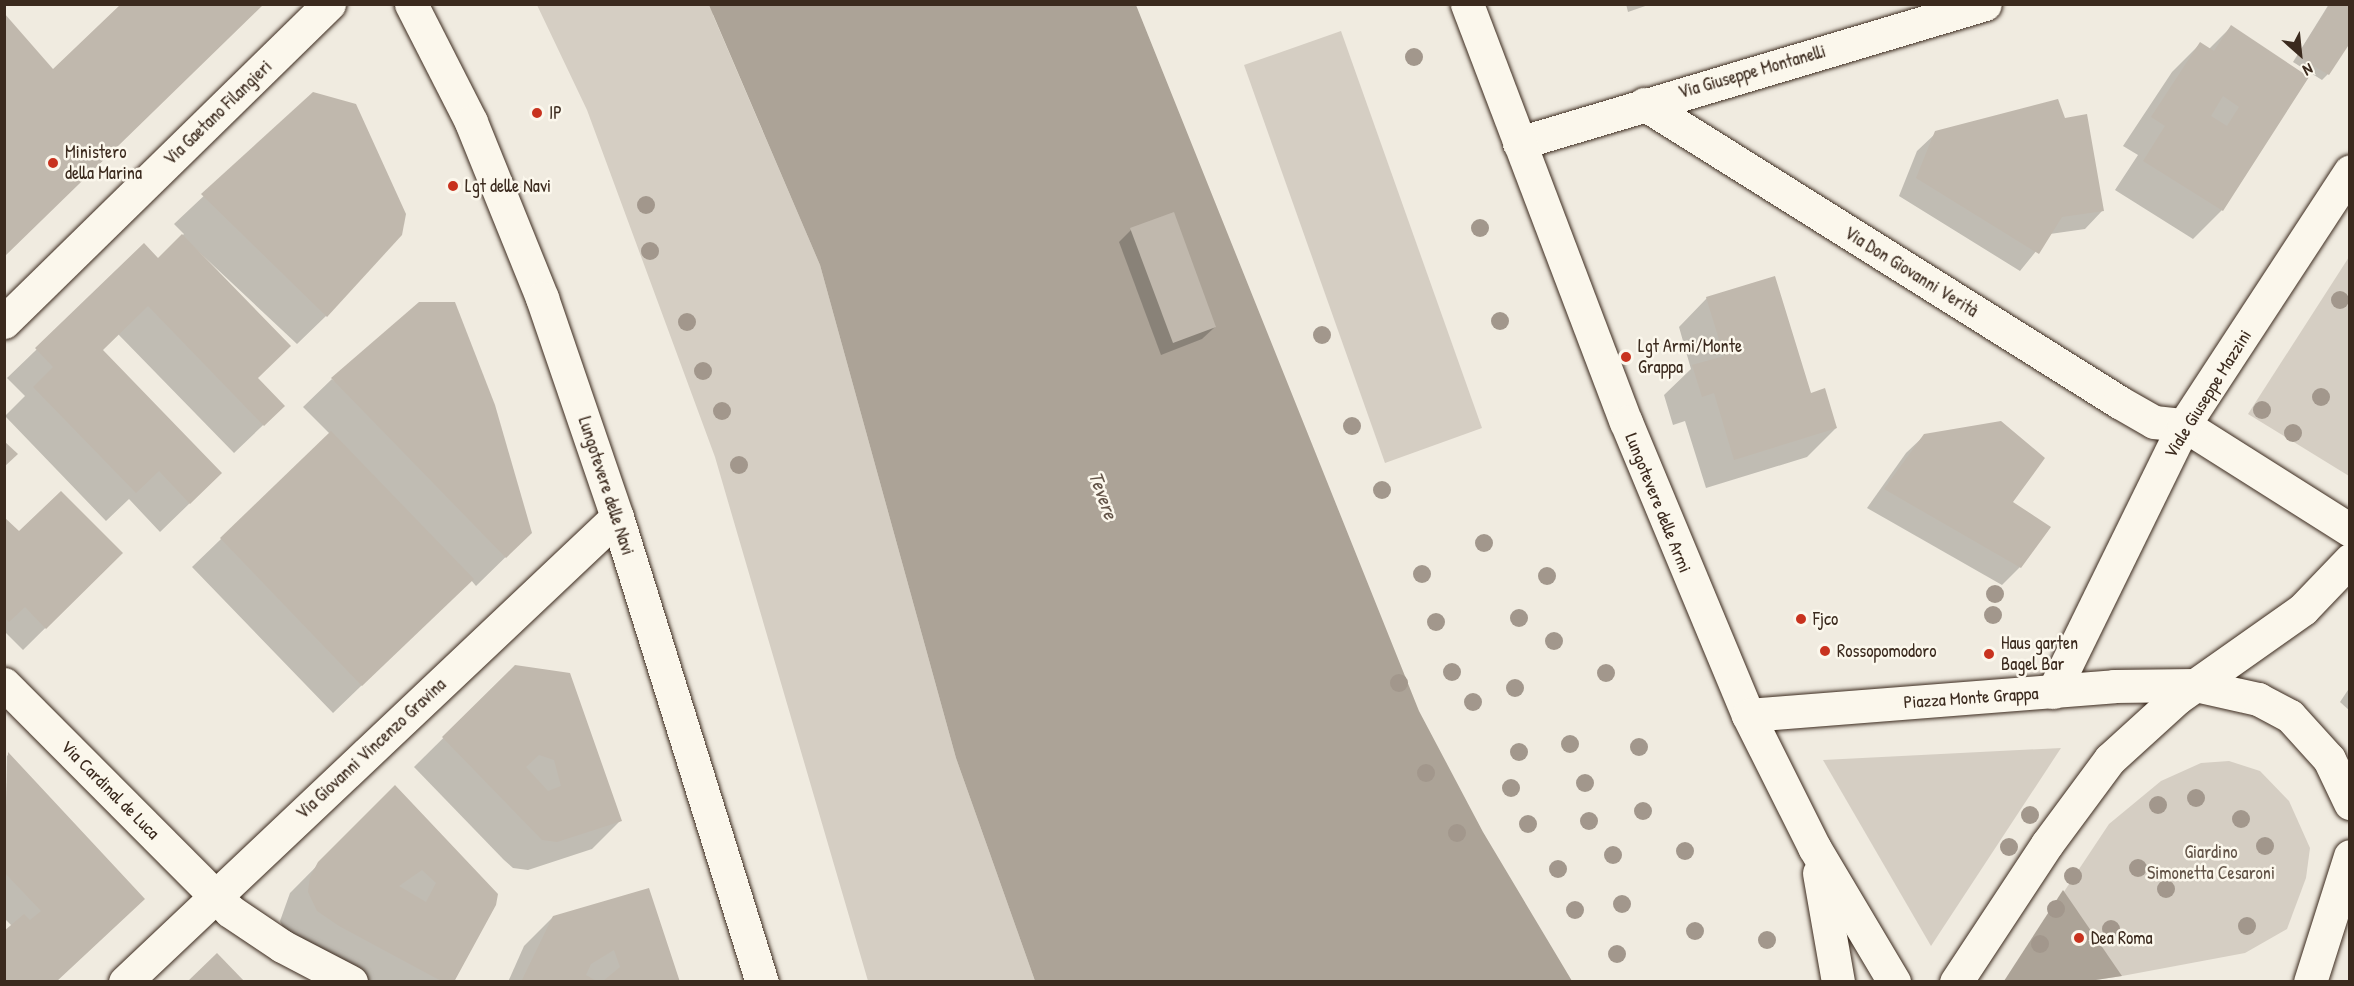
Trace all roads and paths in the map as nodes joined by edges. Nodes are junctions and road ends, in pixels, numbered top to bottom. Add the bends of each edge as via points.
1 (329, 4) edge
2 (411, 4) edge
3 (1467, 4) edge
4 (1985, 4) edge
5 (1644, 104) junction
6 (1520, 143) junction
7 (2349, 171) edge
8 (4, 322) edge
9 (2184, 425) junction
10 (617, 517) junction
11 (2349, 531) edge
12 (2349, 560) edge
13 (4, 684) edge
14 (2195, 685) junction
15 (2053, 692) junction
16 (1748, 715) junction
17 (2349, 803) edge
18 (1814, 847) junction
19 (2349, 856) edge
20 (215, 897) junction
21 (124, 981) edge
22 (351, 981) edge
23 (762, 981) edge
24 (1838, 981) edge
25 (1894, 981) edge
26 (1956, 981) edge
27 (2310, 981) edge

1 - 8 street, Via Gaetano Filangieri
2 - 10 street, Lungotevere delle Navi via 471,122 506,205
3 - 6 street, Lungotevere delle Armi
4 - 5 street, Via Giuseppe Montanelli
5 - 6 street, Via Giuseppe Montanelli
5 - 9 street, Via Don Giovanni Verità via 2119,402 2154,422
6 - 16 street, Lungotevere delle Armi via 1657,501
7 - 9 street, Viale Giuseppe Mazzini
9 - 11 street
9 - 15 street, Viale Giuseppe Mazzini
10 - 20 street, Via Giovanni Vincenzo Gravina
10 - 23 street, Lungotevere delle Navi
12 - 14 street via 2303,609
13 - 20 street, Via Cardinal de Luca
14 - 15 street, Piazza Monte Grappa
14 - 17 street, Piazza Monte Grappa via 2258,699 2290,716 2330,759
14 - 26 street via 2150,721 2101,770
15 - 16 street, Piazza Monte Grappa
16 - 18 street, Lungotevere delle Armi
18 - 24 street
18 - 25 street, Lungotevere delle Armi
19 - 27 street
20 - 21 street, Via Giovanni Vincenzo Gravina
20 - 22 street, Via Cardinal de Luca via 268,938

